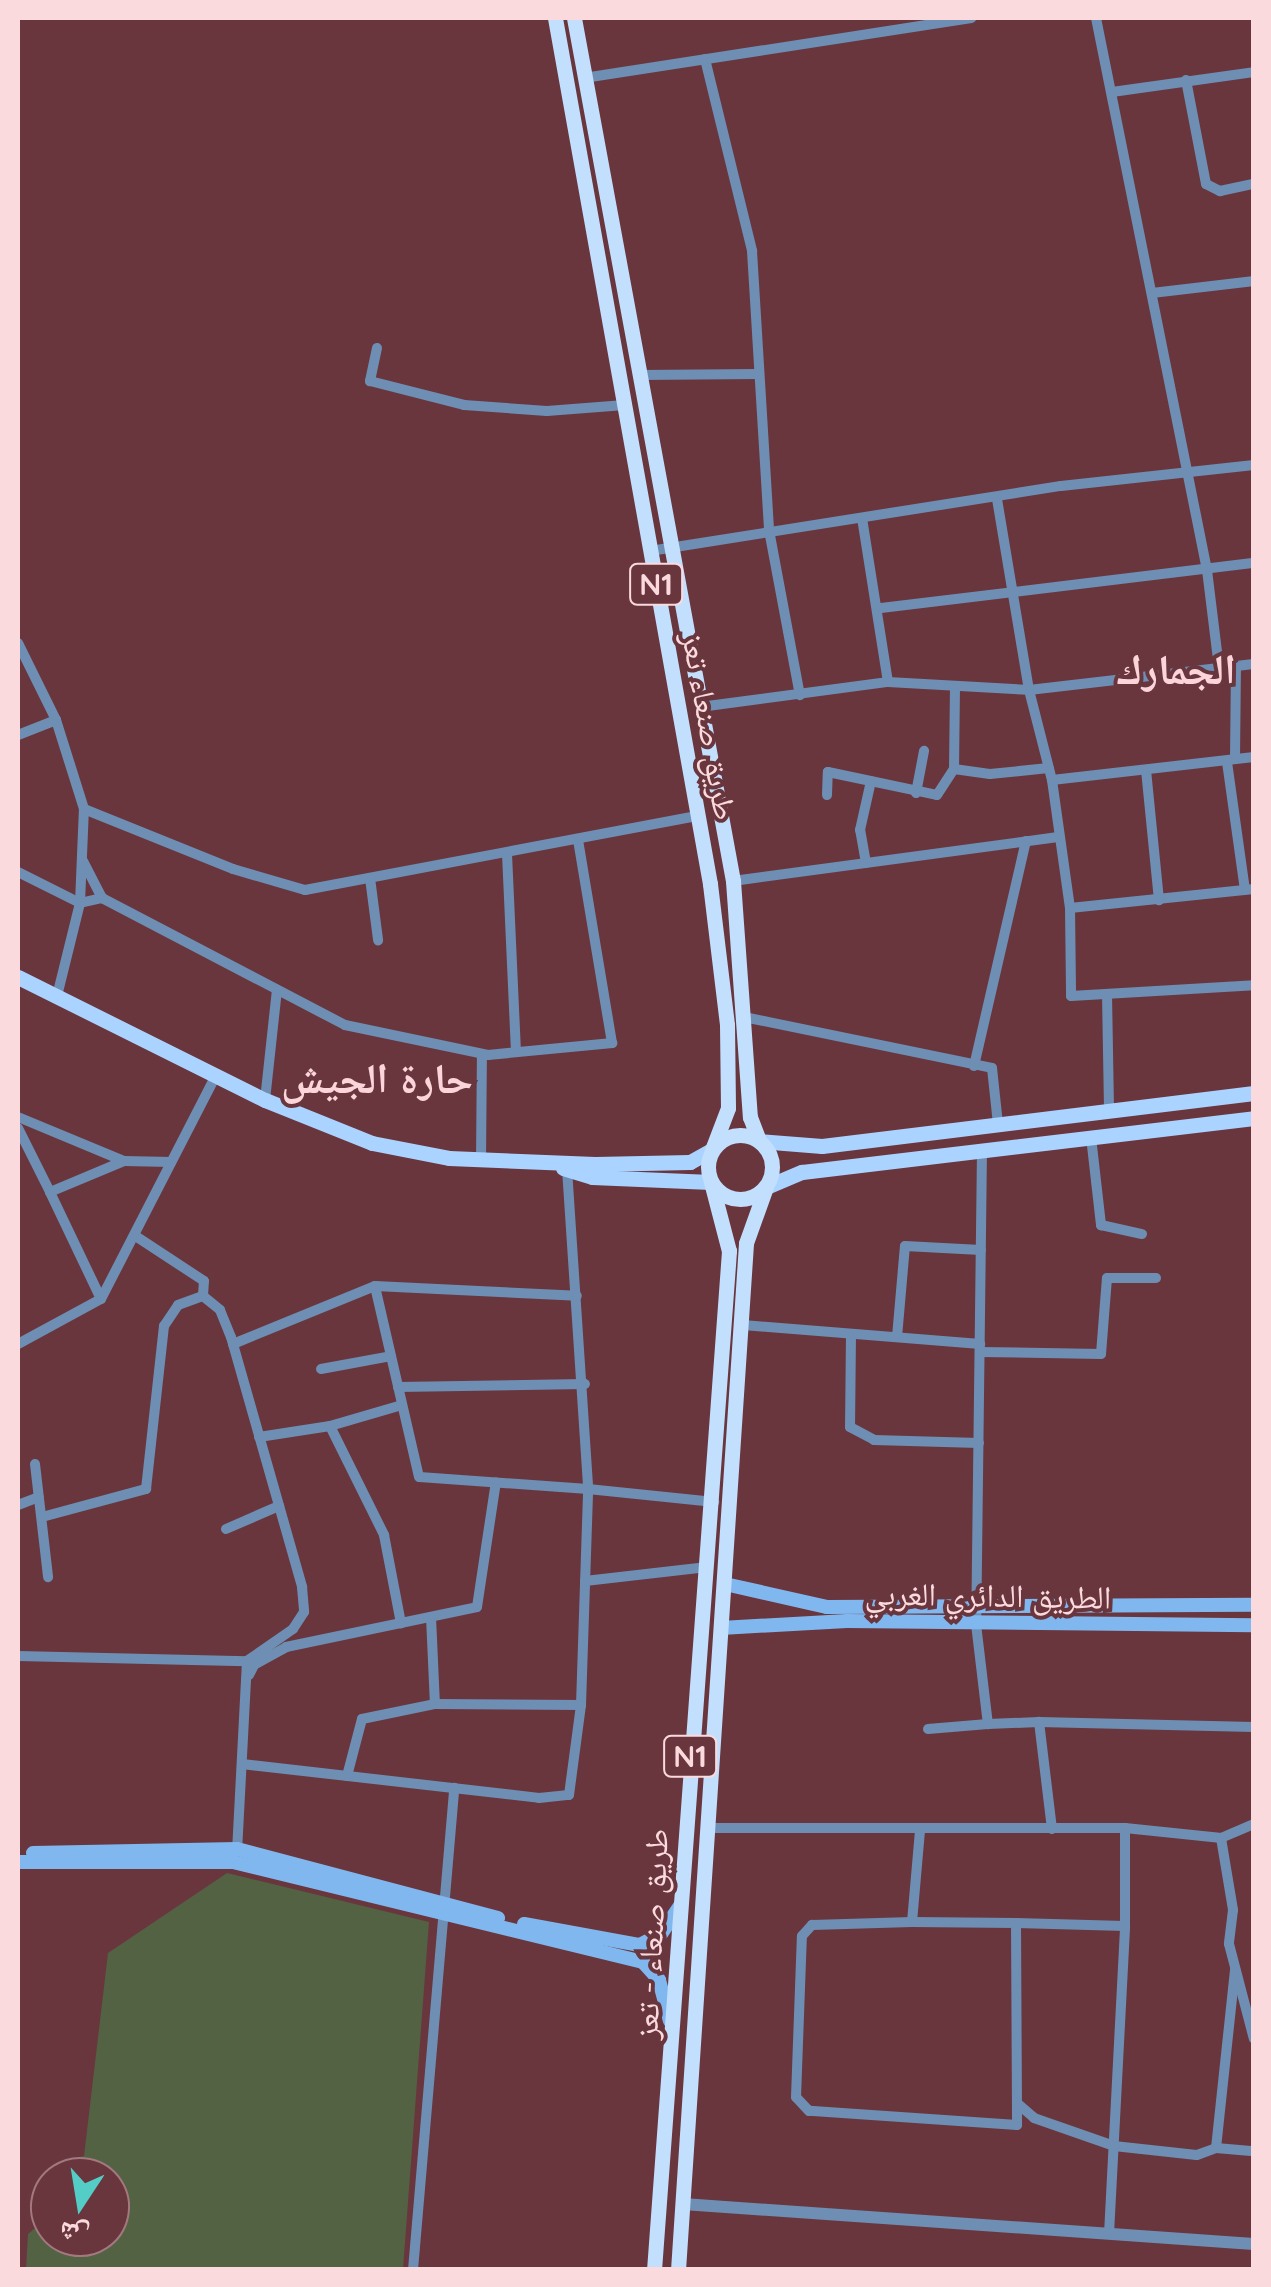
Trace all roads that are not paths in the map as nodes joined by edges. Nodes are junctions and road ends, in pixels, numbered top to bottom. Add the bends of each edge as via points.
1 (555, 18) edge
2 (574, 18) edge
3 (971, 18) edge
4 (1096, 18) edge
5 (705, 59) junction
6 (1254, 72) edge
7 (584, 78) junction
8 (1186, 80) junction
9 (1112, 92) junction
10 (1254, 184) edge
11 (1254, 281) edge
12 (1152, 293) junction
13 (377, 348) dead end
14 (758, 374) junction
15 (639, 375) junction
16 (625, 405) junction
17 (1254, 464) edge
18 (1186, 474) junction
19 (997, 499) junction
20 (862, 518) junction
21 (769, 530) junction
22 (669, 546) junction
23 (650, 551) junction
24 (1254, 563) edge
25 (1206, 570) junction
26 (1016, 590) junction
27 (881, 608) junction
28 (18, 642) edge
29 (1254, 664) edge
30 (1236, 666) junction
31 (1219, 668) junction
32 (888, 682) junction
33 (954, 689) junction
34 (1029, 690) junction
35 (800, 695) junction
36 (700, 706) junction
37 (56, 720) junction
38 (18, 734) edge
39 (924, 751) dead end
40 (1254, 757) edge
41 (1231, 760) junction
42 (1049, 768) junction
43 (954, 769) junction
44 (1146, 770) junction
45 (1052, 780) junction
46 (871, 781) junction
47 (916, 793) junction
48 (827, 796) dead end
49 (84, 809) junction
50 (698, 816) junction
51 (1058, 837) junction
52 (578, 840) junction
53 (1026, 842) junction
54 (507, 854) junction
55 (84, 861) junction
56 (866, 863) junction
57 (18, 872) edge
58 (370, 878) junction
59 (733, 881) junction
60 (1249, 890) edge
61 (102, 898) junction
62 (1159, 900) junction
63 (80, 902) junction
64 (1070, 908) junction
65 (378, 940) dead end
66 (18, 977) edge
67 (1254, 985) edge
68 (277, 990) junction
69 (1107, 994) junction
70 (57, 996) junction
71 (744, 1017) junction
72 (516, 1052) junction
73 (482, 1054) junction
74 (974, 1066) junction
75 (216, 1075) junction
76 (1254, 1092) edge
77 (264, 1100) junction
78 (1110, 1110) junction
79 (18, 1118) edge
80 (1254, 1118) edge
81 (998, 1124) junction
82 (18, 1128) edge
83 (1091, 1137) junction
84 (760, 1141) junction
85 (712, 1150) junction
86 (982, 1150) junction
87 (124, 1161) junction
88 (481, 1161) junction
89 (172, 1162) junction
90 (545, 1162) junction
91 (568, 1169) junction
92 (711, 1182) junction
93 (766, 1187) junction
94 (50, 1192) junction
95 (1142, 1234) dead end
96 (137, 1238) junction
97 (738, 1243) junction
98 (981, 1250) junction
99 (1156, 1278) dead end
100 (375, 1286) junction
101 (203, 1296) junction
102 (577, 1296) junction
103 (101, 1299) junction
104 (743, 1325) junction
105 (851, 1334) junction
106 (897, 1338) junction
107 (18, 1344) edge
108 (233, 1344) junction
109 (980, 1348) junction
110 (391, 1356) junction
111 (321, 1369) dead end
112 (585, 1384) junction
113 (398, 1387) junction
114 (402, 1405) junction
115 (330, 1426) junction
116 (260, 1437) junction
117 (979, 1443) junction
118 (35, 1464) dead end
119 (496, 1482) junction
120 (588, 1489) junction
121 (40, 1498) junction
122 (714, 1502) junction
123 (18, 1505) edge
124 (279, 1506) junction
125 (42, 1517) junction
126 (226, 1529) dead end
127 (712, 1536) junction
128 (730, 1538) junction
129 (708, 1567) junction
130 (48, 1578) dead end
131 (585, 1581) junction
132 (725, 1584) junction
133 (1254, 1605) edge
134 (976, 1606) junction
135 (431, 1617) junction
136 (401, 1623) junction
137 (976, 1624) junction
138 (1254, 1625) edge
139 (721, 1628) junction
140 (18, 1656) edge
141 (247, 1661) junction
142 (246, 1681) junction
143 (435, 1704) junction
144 (581, 1706) junction
145 (1039, 1722) junction
146 (988, 1724) junction
147 (1254, 1727) edge
148 (928, 1729) dead end
149 (242, 1764) junction
150 (347, 1776) junction
151 (454, 1788) junction
152 (1254, 1824) edge
153 (707, 1828) junction
154 (1125, 1828) junction
155 (1052, 1829) junction
156 (920, 1830) junction
157 (1221, 1838) junction
158 (238, 1849) junction
159 (18, 1853) edge
160 (18, 1862) edge
161 (683, 1902) junction
162 (443, 1910) junction
163 (912, 1922) junction
164 (1016, 1923) junction
165 (1125, 1926) junction
166 (1235, 1968) junction
167 (673, 2031) junction
168 (1254, 2039) edge
169 (1016, 2103) junction
170 (1114, 2146) junction
171 (1216, 2148) junction
172 (1254, 2152) edge
173 (683, 2204) junction
174 (1109, 2234) junction
175 (1254, 2244) edge
176 (413, 2270) edge
177 (654, 2270) edge
178 (678, 2270) edge

1 - 16 highway, طريق صنعاء تعز / N1
2 - 7 highway, طريق صنعاء تعز / N1
3 - 5 street
4 - 9 street
5 - 7 street
5 - 14 street via 752,251
6 - 8 street
7 - 15 highway, طريق صنعاء تعز / N1
8 - 9 street
8 - 10 street via 1206,184 1220,191
9 - 12 street
11 - 12 street
12 - 18 street
13 - 16 street via 370,381 464,406 546,412
14 - 15 street
14 - 21 street
15 - 22 highway, طريق صنعاء تعز / N1
16 - 23 highway, طريق صنعاء تعز / N1
17 - 18 street
18 - 19 street
18 - 25 street
19 - 20 street
19 - 26 street
20 - 21 street
20 - 27 street
21 - 22 street
21 - 35 street
22 - 23 street
22 - 36 highway, طريق صنعاء تعز / N1
23 - 50 highway, طريق صنعاء تعز / N1
24 - 25 street
25 - 26 street
25 - 31 street
26 - 27 street
26 - 34 street
27 - 32 street
28 - 37 street
29 - 30 street
30 - 31 street
30 - 41 street
31 - 34 street
32 - 33 street
32 - 35 street
33 - 34 street
33 - 43 street
34 - 42 street
35 - 36 street
36 - 59 highway, طريق صنعاء تعز / N1
37 - 38 street
37 - 49 street
39 - 47 street
40 - 41 street
41 - 44 street
41 - 60 street
42 - 43 street via 990,774
42 - 45 street
43 - 47 street via 937,795
44 - 45 street
44 - 62 street
45 - 51 street
46 - 47 street
46 - 48 street via 825,773
46 - 56 street via 860,830
49 - 55 street
49 - 58 street via 233,869 305,890
50 - 52 street
50 - 85 highway, طريق صنعاء تعز / N1 via 727,1025 728,1108
51 - 53 street
51 - 64 street
52 - 54 street
52 - 72 street via 612,1042
53 - 56 street
53 - 74 street
54 - 58 street
54 - 72 street
55 - 61 street
55 - 63 street
56 - 59 street
57 - 63 street
58 - 65 street
59 - 71 highway, طريق صنعاء تعز / N1
60 - 62 street
61 - 63 street
61 - 68 street
62 - 64 street
63 - 70 street
64 - 69 street via 1071,996
66 - 70 main road
67 - 69 street
68 - 73 street via 345,1025
68 - 77 street
69 - 78 street
70 - 75 main road
71 - 74 street
71 - 84 highway, طريق صنعاء تعز / N1 via 750,1117
72 - 73 street
73 - 88 street
74 - 81 street via 992,1068
75 - 77 main road
75 - 89 street
76 - 78 main road
77 - 88 main road via 372,1143
78 - 81 main road
79 - 87 street
80 - 83 main road
81 - 84 main road via 822,1146
82 - 94 street
83 - 86 main road
83 - 95 street via 1100,1225
84 - 85 highway via 728,1136
84 - 93 highway via 771,1158
85 - 90 main road via 690,1162
85 - 92 highway
86 - 93 main road via 802,1172
86 - 98 street
87 - 89 street
87 - 94 street
88 - 90 main road
89 - 96 street
90 - 91 main road
91 - 92 main road via 592,1177
91 - 102 street
92 - 93 highway via 737,1199
92 - 97 highway
93 - 97 highway
94 - 103 street
96 - 101 street via 204,1281
96 - 103 street
97 - 104 highway, طريق صنعاء - تعز / N1
97 - 122 highway, طريق صنعاء - تعز / N1
98 - 106 street via 905,1246
98 - 109 street
99 - 109 street via 1108,1278 1101,1354
100 - 102 street
100 - 108 street
100 - 110 street
101 - 108 street via 220,1310
101 - 125 street via 178,1305 164,1326 146,1489
102 - 112 street
103 - 107 street
104 - 105 street
104 - 128 highway, طريق صنعاء - تعز / N1
105 - 106 street
105 - 117 street via 850,1426 874,1440
106 - 109 street
108 - 116 street
109 - 117 street
110 - 111 street
110 - 113 street
112 - 113 street
112 - 120 street
113 - 114 street
114 - 115 street
114 - 119 street via 419,1478
115 - 116 street
115 - 136 street via 384,1535
116 - 124 street
117 - 134 street
118 - 121 street
119 - 120 street
119 - 135 street via 477,1607
120 - 122 street
120 - 131 street
121 - 123 street
121 - 125 street
122 - 127 highway, طريق صنعاء - تعز / N1
124 - 126 street
124 - 141 street via 304,1612 294,1629
125 - 130 street
127 - 128 highway
127 - 129 highway, طريق صنعاء - تعز / N1
128 - 132 highway, طريق صنعاء - تعز / N1
129 - 131 street
129 - 161 highway, طريق صنعاء - تعز / N1
131 - 144 street
132 - 134 main road, الطريق الدائري الغربي via 827,1607
132 - 139 highway, طريق صنعاء - تعز / N1
133 - 134 main road, الطريق الدائري الغربي
134 - 137 street
135 - 136 street
135 - 143 street
136 - 142 street via 286,1647 254,1665
137 - 138 main road, الطريق الدائري الغربي
137 - 139 main road, الطريق الدائري الغربي
137 - 146 street
139 - 153 highway, طريق صنعاء - تعز / N1
140 - 141 street
141 - 142 street
142 - 149 street
143 - 144 street
143 - 150 street via 362,1720
144 - 151 street via 569,1796
145 - 146 street
145 - 147 street
145 - 155 street
146 - 148 street
149 - 150 street
149 - 158 street
150 - 151 street
151 - 162 street
152 - 157 street
153 - 156 street
153 - 173 highway, طريق صنعاء - تعز / N1
154 - 155 street
154 - 157 street
154 - 165 street
155 - 156 street
156 - 163 street
157 - 166 street
158 - 159 main road
158 - 162 main road
160 - 162 main road via 233,1862
161 - 162 main road via 661,1934 622,1946
161 - 167 highway, طريق صنعاء - تعز / N1
162 - 167 main road via 642,1962 659,1980
162 - 176 street
163 - 164 street
163 - 169 street via 812,1924 802,1936 796,2097 809,2112 1017,2126
164 - 165 street
164 - 169 street
165 - 170 street
166 - 168 street
166 - 171 street
167 - 177 highway, طريق صنعاء - تعز / N1
169 - 170 street via 1034,2118
170 - 171 street via 1197,2155
170 - 174 street
171 - 172 street
173 - 174 street
173 - 178 highway, طريق صنعاء - تعز / N1
174 - 175 street

